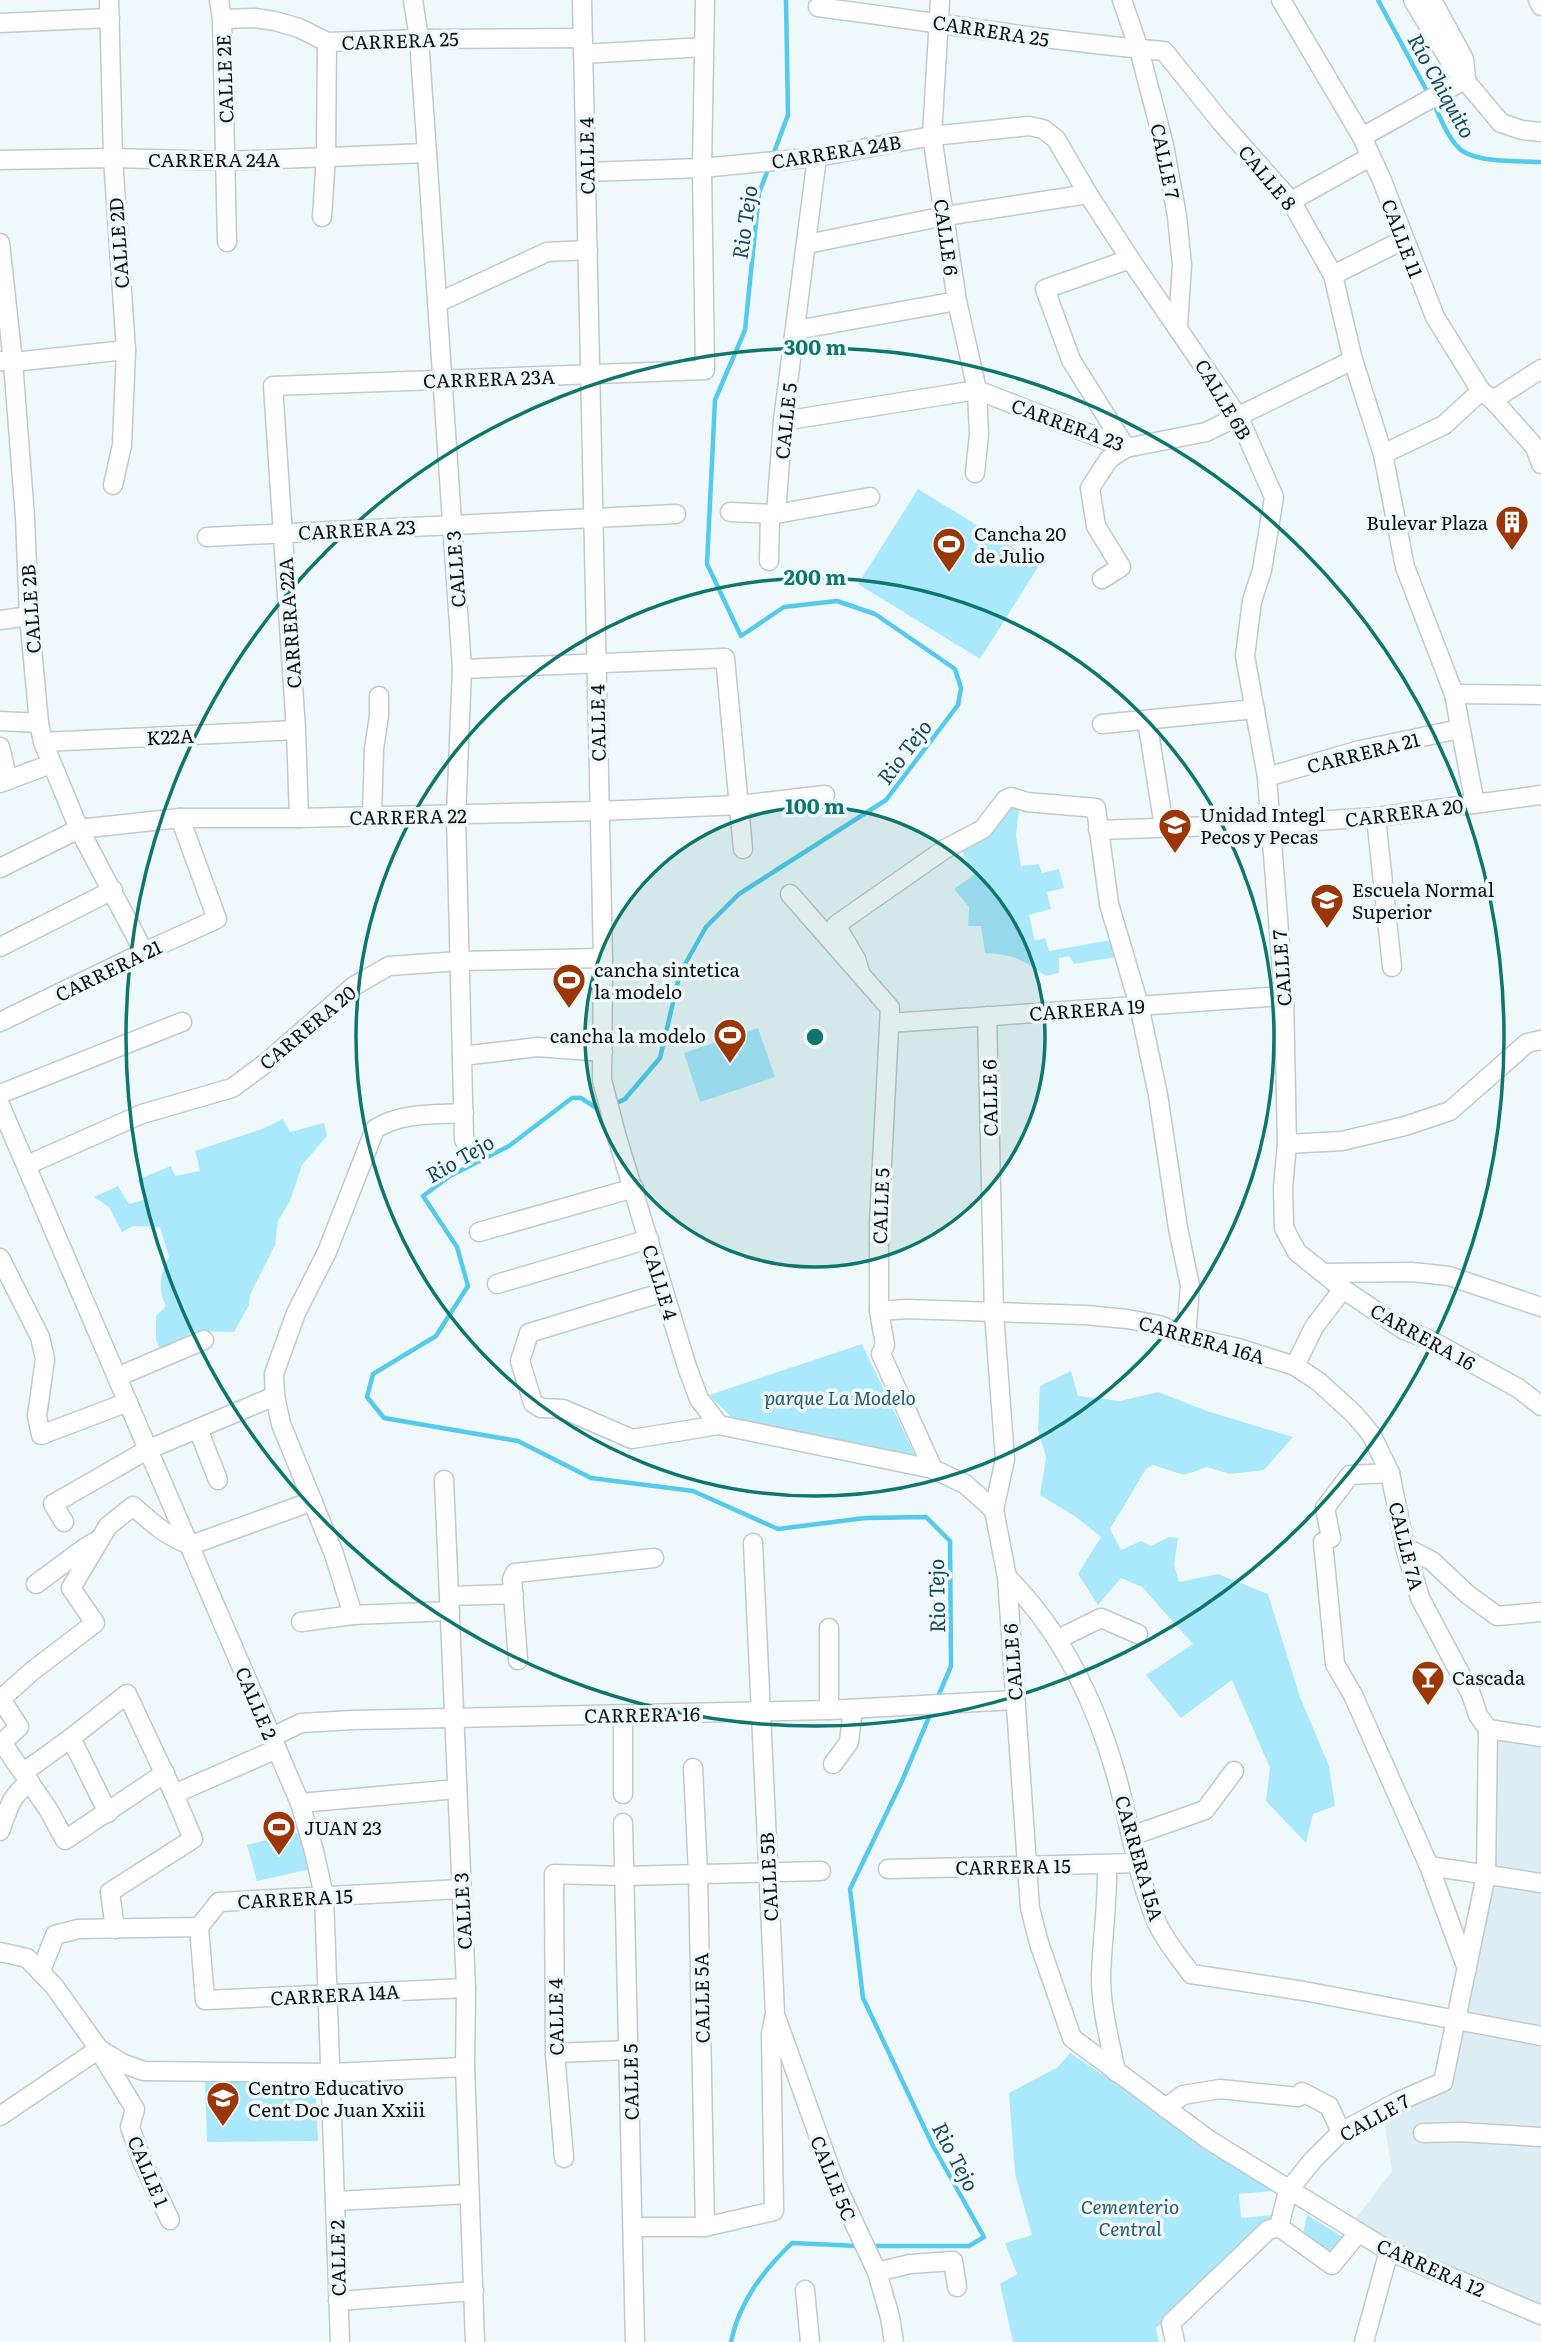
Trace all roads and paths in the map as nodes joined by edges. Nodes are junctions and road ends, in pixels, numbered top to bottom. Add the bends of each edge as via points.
1 (109, 0) edge
2 (219, 0) edge
3 (413, 0) edge
4 (582, 0) edge
5 (705, 0) edge
6 (940, 0) edge
7 (1122, 0) edge
8 (1281, 0) edge
9 (1413, 0) edge
10 (1432, 0) edge
11 (1538, 0) edge
12 (1541, 6) edge
13 (818, 7) dead end
14 (110, 18) junction
15 (222, 19) junction
16 (938, 22) junction
17 (0, 23) edge
18 (419, 39) junction
19 (327, 42) junction
20 (583, 46) junction
21 (704, 47) junction
22 (1139, 49) junction
23 (1164, 51) joint
24 (1466, 79) junction
25 (1541, 116) edge
26 (1043, 130) joint
27 (1522, 130) junction
28 (1541, 132) edge
29 (932, 136) junction
30 (1362, 137) junction
31 (427, 153) junction
32 (326, 156) junction
33 (817, 157) junction
34 (1370, 157) junction
35 (113, 158) junction
36 (0, 160) edge
37 (226, 161) junction
38 (702, 168) junction
39 (586, 172) junction
40 (1088, 194) junction
41 (1291, 201) junction
42 (944, 216) junction
43 (322, 217) dead end
44 (1403, 240) junction
45 (227, 242) dead end
46 (0, 243) edge
47 (807, 244) junction
48 (588, 250) junction
49 (1130, 259) junction
50 (1333, 275) junction
51 (957, 302) junction
52 (437, 303) junction
53 (1178, 326) junction
54 (796, 330) junction
55 (126, 350) junction
56 (1353, 360) junction
57 (7, 362) edge
58 (1541, 369) edge
59 (591, 375) junction
60 (443, 380) junction
61 (274, 386) joint
62 (977, 390) junction
63 (1487, 396) junction
64 (1239, 418) junction
65 (783, 421) junction
66 (1126, 448) junction
67 (1383, 454) junction
68 (1539, 454) edge
69 (975, 473) dead end
70 (113, 485) dead end
71 (870, 497) dead end
72 (730, 512) dead end
73 (676, 514) dead end
74 (773, 514) junction
75 (593, 519) junction
76 (452, 524) junction
77 (282, 532) junction
78 (207, 537) dead end
79 (769, 561) dead end
80 (1102, 579) dead end
81 (29, 615) junction
82 (0, 620) edge
83 (595, 663) junction
84 (462, 669) junction
85 (1454, 694) junction
86 (1541, 695) edge
87 (379, 696) dead end
88 (1255, 709) junction
89 (1147, 720) junction
90 (0, 721) edge
91 (39, 723) junction
92 (1102, 724) dead end
93 (1460, 729) junction
94 (296, 730) junction
95 (43, 742) junction
96 (0, 747) edge
97 (51, 764) junction
98 (1268, 777) junction
99 (4, 781) edge
100 (825, 795) dead end
101 (1541, 795) edge
102 (1475, 804) junction
103 (740, 805) junction
104 (599, 810) junction
105 (456, 815) junction
106 (372, 816) junction
107 (1376, 817) junction
108 (180, 818) junction
109 (299, 818) junction
110 (1270, 824) junction
111 (1164, 827) junction
112 (79, 829) junction
113 (1098, 830) junction
114 (743, 849) dead end
115 (0, 868) edge
116 (113, 890) junction
117 (790, 894) dead end
118 (0, 947) edge
119 (144, 952) junction
120 (603, 958) junction
121 (460, 961) junction
122 (1392, 967) dead end
123 (860, 972) junction
124 (1284, 996) junction
125 (1139, 1005) junction
126 (988, 1016) junction
127 (0, 1022) edge
128 (182, 1022) dead end
129 (889, 1023) junction
130 (1541, 1040) edge
131 (603, 1052) junction
132 (462, 1056) junction
133 (0, 1094) edge
134 (0, 1105) edge
135 (464, 1114) junction
136 (464, 1140) dead end
137 (1287, 1144) junction
138 (27, 1165) junction
139 (634, 1188) junction
140 (1284, 1228) joint
141 (480, 1232) dead end
142 (649, 1239) junction
143 (0, 1258) edge
144 (1324, 1273) junction
145 (497, 1284) dead end
146 (1343, 1289) junction
147 (664, 1292) junction
148 (1541, 1307) edge
149 (879, 1311) junction
150 (994, 1313) junction
151 (1186, 1336) junction
152 (204, 1340) dead end
153 (1296, 1366) junction
154 (117, 1377) junction
155 (275, 1396) junction
156 (128, 1402) junction
157 (1541, 1406) edge
158 (719, 1425) junction
159 (198, 1429) junction
160 (147, 1450) junction
161 (933, 1469) junction
162 (1390, 1473) junction
163 (218, 1480) dead end
164 (444, 1480) dead end
165 (313, 1501) junction
166 (995, 1510) junction
167 (64, 1522) dead end
168 (103, 1537) junction
169 (753, 1543) dead end
170 (191, 1545) junction
171 (1405, 1547) junction
172 (654, 1558) dead end
173 (1007, 1577) junction
174 (36, 1584) dead end
175 (514, 1594) junction
176 (450, 1604) junction
177 (1541, 1612) edge
178 (354, 1615) junction
179 (300, 1622) dead end
180 (829, 1628) dead end
181 (1138, 1634) dead end
182 (1058, 1639) junction
183 (518, 1660) dead end
184 (1015, 1700) junction
185 (853, 1709) junction
186 (829, 1710) junction
187 (760, 1711) junction
188 (623, 1714) junction
189 (456, 1718) junction
190 (1488, 1729) junction
191 (1541, 1737) edge
192 (71, 1738) junction
193 (274, 1743) junction
194 (1, 1744) edge
195 (833, 1765) dead end
196 (693, 1768) dead end
197 (1234, 1771) dead end
198 (165, 1773) junction
199 (27, 1777) junction
200 (457, 1789) junction
201 (174, 1794) junction
202 (623, 1794) dead end
203 (300, 1803) junction
204 (108, 1813) junction
205 (623, 1823) dead end
206 (0, 1831) edge
207 (1131, 1836) junction
208 (1138, 1863) junction
209 (1107, 1864) junction
210 (1027, 1865) junction
211 (1429, 1866) junction
212 (888, 1869) dead end
213 (821, 1871) dead end
214 (767, 1872) junction
215 (698, 1873) junction
216 (1484, 1874) junction
217 (624, 1876) junction
218 (1541, 1883) edge
219 (461, 1889) junction
220 (324, 1896) junction
221 (199, 1927) junction
222 (115, 1929) junction
223 (0, 1952) edge
224 (1467, 1969) junction
225 (41, 1971) junction
226 (466, 1988) junction
227 (328, 1994) junction
228 (775, 2013) junction
229 (1455, 2021) junction
230 (1541, 2036) edge
231 (99, 2049) junction
232 (630, 2050) junction
233 (555, 2053) junction
234 (465, 2067) junction
235 (332, 2073) junction
236 (1116, 2073) junction
237 (1165, 2108) junction
238 (0, 2116) edge
239 (1341, 2132) junction
240 (1423, 2133) dead end
241 (1541, 2137) edge
242 (564, 2158) dead end
243 (1289, 2191) junction
244 (469, 2194) junction
245 (336, 2201) junction
246 (170, 2220) dead end
247 (633, 2227) junction
248 (705, 2227) junction
249 (1279, 2227) junction
250 (1358, 2233) junction
251 (1389, 2251) junction
252 (876, 2268) junction
253 (957, 2287) dead end
254 (804, 2290) dead end
255 (474, 2291) junction
256 (338, 2301) junction
257 (1541, 2315) edge
258 (340, 2342) edge
259 (475, 2342) edge
260 (635, 2342) edge
261 (810, 2342) edge
262 (894, 2342) edge
263 (1175, 2342) edge
264 (1364, 2342) edge

1 - 14 street, CALLE 2D
2 - 15 street, CALLE 2E
3 - 18 street, CALLE 3
4 - 20 street, CALLE 4
5 - 21 street
6 - 16 street, CALLE 6
7 - 22 street, CALLE 7
8 - 30 street, CALLE 11
9 - 24 street via 1453,66
10 - 24 street via 1464,59
11 - 12 street
13 - 16 street, CARRERA 25
14 - 17 street
14 - 35 street, CALLE 2D
15 - 19 street, CARRERA 25 via 275,21
15 - 37 street, CALLE 2E
16 - 22 street, CARRERA 25
16 - 29 street, CALLE 6
18 - 19 street, CARRERA 25
18 - 20 street, CARRERA 25
18 - 31 street, CALLE 3
19 - 32 street
20 - 21 street, CARRERA 25
20 - 39 street, CALLE 4
21 - 38 street
22 - 23 street, CARRERA 25
22 - 53 street, CALLE 7 via 1177,216 1182,265
23 - 41 street, CALLE 8
24 - 27 street via 1501,123
24 - 30 street
25 - 27 street
26 - 29 street, CARRERA 24B via 1029,126
26 - 40 street, CALLE 6B via 1056,139
27 - 28 street
29 - 33 street, CARRERA 24B
29 - 42 street, CALLE 6
30 - 34 street, CALLE 11
31 - 32 street, CARRERA 24A
31 - 52 street, CALLE 3
32 - 37 street, CARRERA 24A
32 - 43 street
33 - 38 street, CARRERA 24B
33 - 47 street, CALLE 5
34 - 41 street
34 - 44 street, CALLE 11
35 - 36 street, CARRERA 24A
35 - 37 street, CARRERA 24A
35 - 55 street, CALLE 2D
37 - 45 street, CALLE 2E
38 - 39 street, CARRERA 24B
38 - 59 street, CARRERA 23A via 705,370
39 - 48 street, CALLE 4
40 - 42 street
40 - 49 street, CALLE 6B
41 - 50 street, CALLE 8
42 - 47 street
42 - 51 street, CALLE 6
44 - 50 street
44 - 63 street, CALLE 11 via 1435,317
46 - 57 street, CALLE 2B
47 - 54 street, CALLE 5
48 - 52 street via 547,252
48 - 59 street, CALLE 4
49 - 53 street, CALLE 6B
49 - 66 street via 1045,289 1071,360
50 - 56 street, CALLE 8
51 - 54 street
51 - 62 street, CALLE 6
52 - 60 street, CALLE 3
53 - 64 street, CALLE 6B
54 - 65 street, CALLE 5
55 - 57 street
55 - 70 street, CALLE 2D via 122,445
56 - 64 street, CARRERA 23
56 - 67 street, CALLE 8
57 - 81 street, CALLE 2B via 24,517
58 - 63 street
59 - 60 street, CARRERA 23A
59 - 75 street, CALLE 4
60 - 61 street, CARRERA 23A
60 - 76 street, CALLE 3
61 - 77 street, CARRERA 22A
62 - 65 street
62 - 66 street, CARRERA 23
62 - 69 street, CALLE 6
63 - 67 street via 1444,425
63 - 68 street, CALLE 11
64 - 66 street, CARRERA 23 via 1206,432
64 - 88 street, CALLE 6B via 1275,497 1245,656
65 - 74 street, CALLE 5
66 - 80 street via 1109,459 1090,488 1096,526 1121,567
67 - 85 street, CALLE 8 via 1405,567
71 - 74 street
72 - 74 street
73 - 75 street, CARRERA 23
74 - 79 street, CALLE 5
75 - 76 street, CARRERA 23
75 - 83 street, CALLE 4
76 - 77 street, CARRERA 23
76 - 84 street, CALLE 3
77 - 78 street, CARRERA 23
77 - 94 street, CARRERA 22A
81 - 82 street
81 - 91 street, CALLE 2B
83 - 84 street
83 - 103 street via 725,658
83 - 104 street, CALLE 4
84 - 105 street, CALLE 3
85 - 86 street
85 - 93 street, CALLE 8
87 - 106 street
88 - 89 street
88 - 98 street, CALLE 7
89 - 92 street
89 - 111 street
90 - 91 street
91 - 95 street, CALLE 2B
93 - 98 street, CARRERA 21 via 1360,750
93 - 102 street, CALLE 8
94 - 95 street, K22A
94 - 109 street, CARRERA 22A
95 - 97 street, CALLE 2B
96 - 99 street
97 - 99 street
97 - 112 street, CALLE 2B
98 - 110 street, CALLE 7
100 - 103 street, CARRERA 22
101 - 102 street, CARRERA 20
102 - 107 street, CARRERA 20
103 - 104 street, CARRERA 22
103 - 114 street
104 - 105 street, CARRERA 22
104 - 120 street, CALLE 4
105 - 106 street, CARRERA 22
105 - 121 street, CALLE 3
106 - 109 street, CARRERA 22
107 - 110 street, CARRERA 20
107 - 122 street
108 - 109 street, CARRERA 22
108 - 112 street, CARRERA 22
108 - 119 street, CARRERA 21 via 217,919
110 - 111 street, CARRERA 20
110 - 124 street, CALLE 7
111 - 113 street, CARRERA 20
112 - 115 street, CARRERA 22
112 - 116 street, CALLE 2B
113 - 123 street via 1096,808 1011,797 1005,800 983,829 945,849 836,925
113 - 125 street via 1109,904
116 - 118 street
116 - 119 street, CALLE 2B
117 - 123 street, CALLE 5
119 - 127 street, CARRERA 21
120 - 121 street, CARRERA 20
120 - 131 street, CALLE 4
121 - 132 street, CALLE 3
121 - 138 street, CARRERA 20 via 389,966 354,986 232,1088 142,1114
123 - 129 street, CALLE 5 via 890,1008
124 - 125 street, CARRERA 19
124 - 137 street, CALLE 7
125 - 126 street, CARRERA 19
125 - 151 street via 1190,1286
126 - 129 street, CARRERA 19
126 - 150 street, CALLE 6
128 - 133 street
129 - 149 street, CALLE 5
130 - 137 street via 1527,1043 1450,1111 1342,1141
131 - 132 street via 538,1047
131 - 139 street, CALLE 4 via 602,1080
132 - 135 street, CALLE 3
134 - 138 street, CALLE 2
135 - 136 street, CALLE 3
135 - 155 street via 404,1116 375,1129 327,1252 283,1345 274,1374
137 - 140 street, CALLE 7
138 - 154 street, CALLE 2
139 - 141 street
139 - 142 street, CALLE 4
140 - 144 street, CARRERA 16 via 1297,1252
142 - 145 street
142 - 147 street, CALLE 4
143 - 156 street via 40,1337 45,1359 37,1416 41,1435
144 - 146 street, CARRERA 16
144 - 148 street via 1449,1276
146 - 153 street via 1314,1327
146 - 157 street, CARRERA 16 via 1404,1329 1518,1388
147 - 158 street, CALLE 4 via 699,1399
147 - 158 street via 529,1333 520,1361 533,1403 563,1409 632,1439
149 - 150 street, CARRERA 16A
149 - 161 street, CALLE 5 via 881,1354
150 - 151 street, CARRERA 16A via 1128,1319
150 - 166 street, CALLE 6 via 1005,1460
151 - 153 street, CARRERA 16A
152 - 154 street
153 - 162 street, CARRERA 16A via 1354,1414 1371,1434
154 - 156 street, CALLE 2
155 - 159 street
155 - 165 street via 281,1424
156 - 160 street, CALLE 2
158 - 161 street
159 - 160 street
159 - 163 street
160 - 167 street via 53,1504
160 - 170 street, CALLE 2
161 - 166 street via 965,1484
162 - 171 street, CALLE 7A
162 - 211 street via 1350,1475 1325,1508 1331,1538 1323,1542 1335,1664
164 - 176 street, CALLE 3
165 - 170 street
165 - 178 street
166 - 173 street, CALLE 6
168 - 170 street via 108,1526 133,1506 163,1532
168 - 174 street
168 - 194 street via 71,1588 95,1623 1,1699 19,1727
169 - 187 street, CALLE 5B
170 - 193 street, CALLE 2
171 - 177 street via 1432,1561 1497,1616
171 - 190 street, CALLE 7A via 1420,1598
172 - 175 street via 520,1572 513,1575
173 - 182 street, CARRERA 15A
173 - 184 street, CALLE 6
175 - 176 street
175 - 183 street
176 - 178 street
176 - 189 street, CALLE 3
178 - 179 street
180 - 186 street
181 - 182 street via 1101,1618
182 - 207 street, CARRERA 15A via 1092,1707 1115,1770
184 - 185 street, CARRERA 16
184 - 210 street, CALLE 6
185 - 186 street, CARRERA 16
185 - 195 street via 849,1742
186 - 187 street, CARRERA 16
187 - 188 street, CARRERA 16
187 - 214 street, CALLE 5B
188 - 189 street, CARRERA 16
188 - 202 street
189 - 193 street, CARRERA 16 via 301,1723
189 - 200 street, CALLE 3
190 - 191 street
190 - 216 street, CALLE 7
192 - 198 street via 127,1694
192 - 199 street
192 - 204 street
193 - 201 street, CARRERA 16
193 - 203 street, CALLE 2
194 - 199 street
196 - 215 street, CALLE 5A
197 - 207 street via 1205,1810
198 - 201 street
198 - 204 street
199 - 204 street via 65,1840
199 - 206 street via 8,1805
200 - 203 street
200 - 219 street, CALLE 3
201 - 222 street via 193,1839 110,1892
203 - 220 street, CALLE 2
205 - 217 street, CALLE 5
207 - 208 street, CARRERA 15A
208 - 209 street, CARRERA 15
208 - 229 street, CARRERA 15A via 1159,1927 1191,1974
209 - 210 street, CARRERA 15
209 - 236 street via 1101,1979
210 - 212 street, CARRERA 15
210 - 236 street, CALLE 6 via 1039,1944 1072,2038
211 - 216 street
211 - 224 street
213 - 214 street
214 - 215 street
214 - 228 street, CALLE 5B
215 - 217 street
215 - 248 street, CALLE 5A
216 - 218 street
216 - 224 street, CALLE 7
217 - 232 street, CALLE 5
217 - 233 street, CALLE 4 via 554,1874
219 - 220 street, CARRERA 15
219 - 226 street, CALLE 3
220 - 221 street, CARRERA 15 via 219,1902
220 - 227 street, CALLE 2
221 - 222 street
221 - 227 street, CARRERA 14A via 205,2000
222 - 225 street via 55,1935
223 - 225 street via 27,1958
224 - 229 street, CALLE 7
225 - 231 street, CALLE 1
226 - 227 street, CARRERA 14A
226 - 234 street, CALLE 3
227 - 235 street, CALLE 2
228 - 248 street, CALLE 5B via 771,2034 774,2211
228 - 252 street, CALLE 5C via 817,2136
229 - 230 street, CARRERA 15A
229 - 239 street, CALLE 7 via 1443,2082
231 - 235 street via 144,2071
231 - 238 street
231 - 246 street, CALLE 1 via 135,2109 130,2127
232 - 233 street
232 - 247 street, CALLE 5
233 - 242 street, CALLE 4
234 - 235 street
234 - 244 street, CALLE 3
235 - 245 street, CALLE 2
236 - 237 street, CALLE 6
237 - 239 street via 1183,2095 1220,2089 1298,2097 1302,2092 1329,2106
237 - 243 street, CALLE 6
239 - 243 street, CALLE 7
240 - 241 street
243 - 249 street, CALLE 7
243 - 250 street, CARRERA 12
244 - 245 street
244 - 255 street, CALLE 3
245 - 256 street, CALLE 2
247 - 248 street
247 - 260 street, CALLE 5
249 - 250 street via 1332,2265
249 - 263 street via 1268,2231 1171,2323
250 - 251 street, CARRERA 12
251 - 257 street, CARRERA 12
251 - 264 street
252 - 253 street via 953,2261
252 - 262 street, CALLE 5C
254 - 261 street
255 - 256 street
255 - 259 street, CALLE 3
256 - 258 street, CALLE 2

